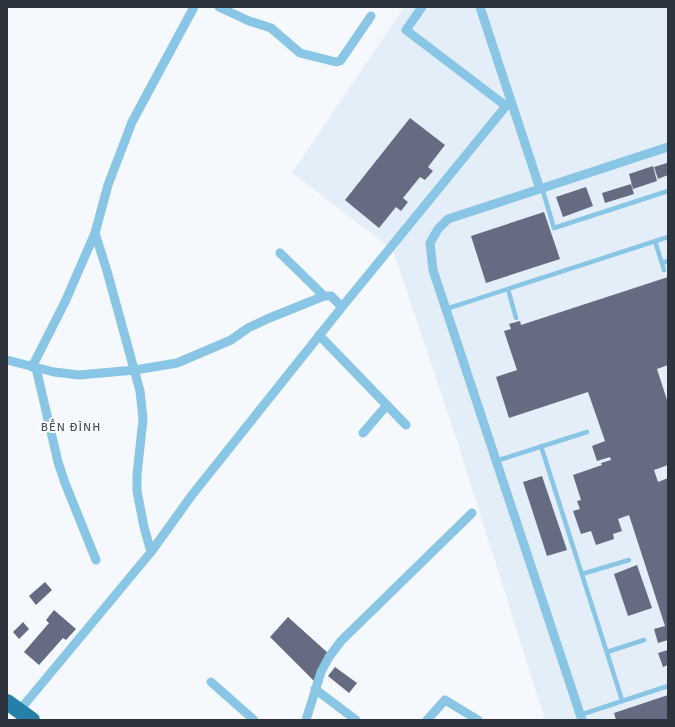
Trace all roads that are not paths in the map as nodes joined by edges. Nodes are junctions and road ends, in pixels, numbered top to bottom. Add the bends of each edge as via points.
1 (194, 7) edge
2 (219, 7) edge
3 (422, 7) edge
4 (480, 7) edge
5 (371, 16) dead end
6 (668, 147) edge
7 (541, 188) junction
8 (668, 191) edge
9 (95, 233) junction
10 (668, 237) edge
11 (655, 241) junction
12 (280, 253) dead end
13 (668, 261) edge
14 (662, 263) junction
15 (664, 270) dead end
16 (508, 289) junction
17 (324, 296) junction
18 (342, 307) junction
19 (446, 309) junction
20 (516, 318) dead end
21 (319, 335) junction
22 (7, 360) edge
23 (34, 367) junction
24 (134, 370) junction
25 (387, 405) junction
26 (406, 425) dead end
27 (587, 432) dead end
28 (363, 433) dead end
29 (541, 446) junction
30 (496, 461) junction
31 (472, 513) dead end
32 (152, 552) junction
33 (96, 560) dead end
34 (629, 560) dead end
35 (582, 574) junction
36 (644, 640) dead end
37 (607, 652) junction
38 (211, 682) dead end
39 (668, 686) edge
40 (315, 689) junction
41 (622, 700) junction
42 (19, 711) edge
43 (581, 718) edge
44 (254, 720) edge
45 (306, 720) edge
46 (356, 720) edge
47 (427, 720) edge
48 (478, 720) edge

1 - 9 street via 132,122 108,186
2 - 5 street via 271,28 304,54 336,62 343,57
3 - 18 street via 406,30 506,106
4 - 7 street
6 - 7 street
7 - 8 lane via 554,228
7 - 19 street via 448,219 438,229 430,243 433,270
9 - 23 street
9 - 24 street
10 - 11 lane
11 - 14 lane
11 - 16 lane
12 - 17 street
13 - 14 lane
14 - 15 lane
16 - 19 lane
16 - 20 lane
17 - 18 street via 331,296
17 - 24 street via 267,319 248,328 232,340 177,363
18 - 21 street
19 - 30 street
21 - 25 street
21 - 32 street via 192,495
22 - 23 street
23 - 24 street via 79,375
23 - 33 street via 58,462
24 - 32 street via 140,391 143,419 137,491
25 - 26 street
25 - 28 street
27 - 29 lane
29 - 30 lane
29 - 35 lane
30 - 43 street
31 - 40 street via 341,641 329,657
32 - 42 street
34 - 35 lane
35 - 37 lane
36 - 37 lane
37 - 41 lane
38 - 44 street
39 - 41 lane
40 - 45 street
40 - 46 street
41 - 43 lane
47 - 48 street via 445,700

